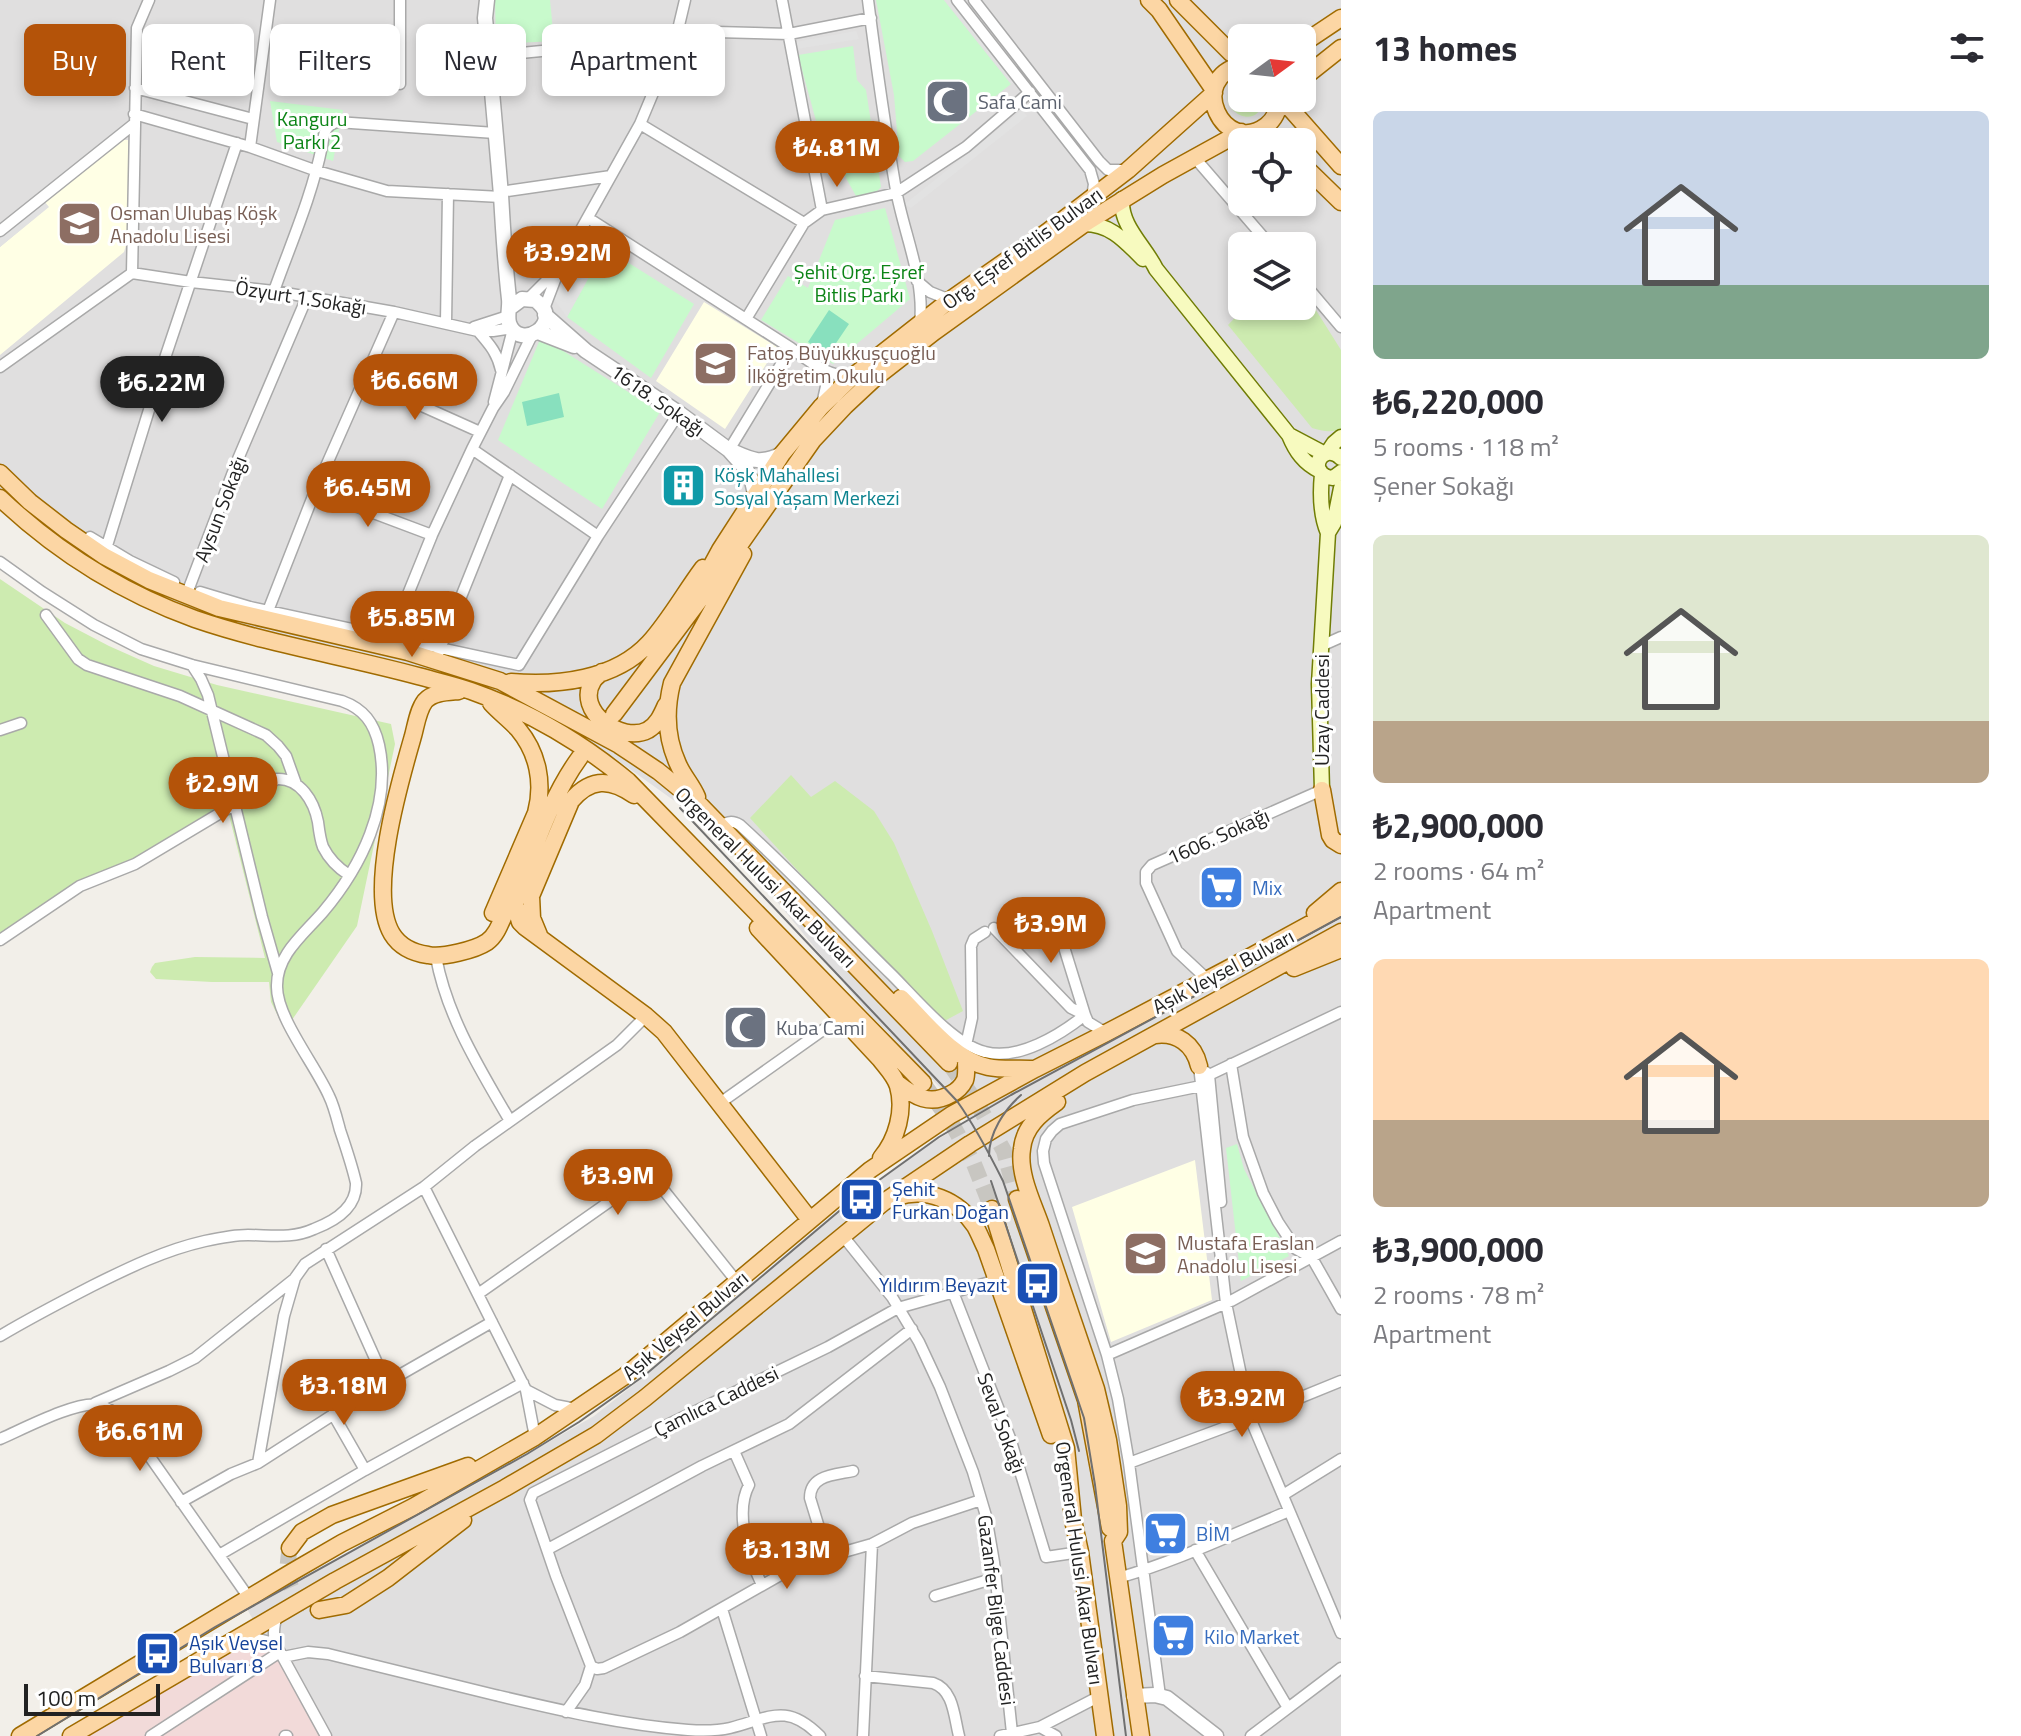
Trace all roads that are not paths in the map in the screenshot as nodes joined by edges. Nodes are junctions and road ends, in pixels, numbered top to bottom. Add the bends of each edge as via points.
1 (149, 0) edge
2 (270, 0) edge
3 (400, 0) edge
4 (480, 0) edge
5 (487, 0) edge
6 (685, 0) edge
7 (782, 0) edge
8 (868, 0) edge
9 (957, 0) edge
10 (974, 0) edge
11 (1149, 0) edge
12 (1178, 0) edge
13 (485, 18) junction
14 (871, 18) junction
15 (1341, 18) edge
16 (400, 24) edge
17 (486, 24) edge
18 (679, 24) edge
19 (725, 34) edge
20 (789, 34) junction
21 (1316, 35) edge
22 (1341, 48) edge
23 (1228, 50) edge
24 (1316, 68) edge
25 (1228, 70) edge
26 (135, 88) junction
27 (1030, 92) junction
28 (1214, 92) junction
29 (492, 96) edge
30 (652, 96) edge
31 (1277, 112) edge
32 (1293, 112) edge
33 (134, 119) junction
34 (253, 119) junction
35 (640, 124) junction
36 (1232, 128) edge
37 (1262, 128) edge
38 (495, 133) junction
39 (1228, 140) edge
40 (237, 143) junction
41 (250, 147) junction
42 (1195, 158) junction
43 (1341, 166) edge
44 (1128, 170) junction
45 (317, 171) junction
46 (611, 176) junction
47 (1316, 178) edge
48 (896, 193) junction
49 (448, 194) junction
50 (501, 195) junction
51 (1092, 198) junction
52 (1122, 199) junction
53 (1341, 202) edge
54 (822, 210) junction
55 (588, 218) junction
56 (804, 223) junction
57 (1084, 224) junction
58 (0, 231) edge
59 (1259, 232) edge
60 (560, 267) junction
61 (505, 268) junction
62 (1156, 269) junction
63 (132, 273) junction
64 (917, 281) junction
65 (191, 282) junction
66 (274, 291) junction
67 (307, 297) junction
68 (528, 298) junction
69 (1316, 298) edge
70 (950, 300) junction
71 (394, 312) junction
72 (544, 312) junction
73 (746, 319) junction
74 (511, 320) junction
75 (446, 323) junction
76 (920, 324) junction
77 (1341, 327) edge
78 (473, 330) junction
79 (535, 334) junction
80 (791, 348) junction
81 (586, 351) junction
82 (0, 367) edge
83 (823, 371) junction
84 (501, 373) junction
85 (852, 377) junction
86 (364, 380) junction
87 (821, 407) junction
88 (493, 408) junction
89 (679, 413) junction
90 (480, 432) junction
91 (1289, 435) junction
92 (1341, 437) edge
93 (472, 449) junction
94 (729, 450) junction
95 (782, 454) junction
96 (1331, 455) edge
97 (0, 465) edge
98 (1341, 472) edge
99 (0, 473) edge
100 (1321, 473) junction
101 (510, 475) junction
102 (1341, 488) edge
103 (315, 491) junction
104 (0, 498) edge
105 (762, 498) junction
106 (1328, 533) junction
107 (432, 535) junction
108 (598, 536) junction
109 (720, 550) junction
110 (105, 551) junction
111 (0, 562) edge
112 (189, 588) junction
113 (46, 615) dead end
114 (266, 615) junction
115 (1341, 637) edge
116 (669, 640) junction
117 (389, 642) junction
118 (1321, 646) junction
119 (438, 654) junction
120 (192, 665) junction
121 (602, 672) junction
122 (500, 681) junction
123 (468, 689) junction
124 (484, 696) junction
125 (668, 700) junction
126 (211, 709) junction
127 (614, 714) dead end
128 (21, 723) dead end
129 (0, 730) edge
130 (580, 757) dead end
131 (296, 784) junction
132 (1322, 790) junction
133 (235, 804) junction
134 (701, 806) junction
135 (663, 816) junction
136 (723, 830) junction
137 (1341, 845) edge
138 (698, 851) junction
139 (349, 875) junction
140 (1341, 891) edge
141 (516, 894) junction
142 (1051, 905) dead end
143 (1341, 907) edge
144 (1341, 932) edge
145 (1287, 937) junction
146 (0, 940) edge
147 (541, 941) junction
148 (471, 948) junction
149 (1341, 949) edge
150 (436, 957) junction
151 (278, 973) junction
152 (1208, 980) junction
153 (1215, 1001) junction
154 (1341, 1012) edge
155 (1085, 1015) junction
156 (646, 1016) junction
157 (840, 1018) junction
158 (1106, 1033) junction
159 (1153, 1036) junction
160 (966, 1052) junction
161 (949, 1063) tunnel mouth
162 (1231, 1064) junction
163 (1035, 1069) junction
164 (1204, 1070) junction
165 (1085, 1073) junction
166 (897, 1083) junction
167 (923, 1083) tunnel mouth
168 (1201, 1086) junction
169 (720, 1103) junction
170 (510, 1121) junction
171 (870, 1170) junction
172 (424, 1187) junction
173 (1017, 1199) tunnel mouth
174 (884, 1202) junction
175 (992, 1209) tunnel mouth
176 (810, 1220) junction
177 (843, 1236) junction
178 (1341, 1241) edge
179 (326, 1249) junction
180 (1312, 1258) junction
181 (295, 1278) junction
182 (997, 1280) junction
183 (737, 1282) junction
184 (953, 1292) junction
185 (478, 1294) junction
186 (1229, 1302) junction
187 (898, 1308) junction
188 (1341, 1309) edge
189 (492, 1322) junction
190 (912, 1329) junction
191 (0, 1336) edge
192 (1107, 1355) junction
193 (1341, 1381) edge
194 (386, 1383) junction
195 (525, 1386) junction
196 (93, 1404) junction
197 (577, 1409) junction
198 (333, 1414) junction
199 (1250, 1418) junction
200 (0, 1439) edge
201 (532, 1439) junction
202 (734, 1451) junction
203 (1341, 1459) edge
204 (258, 1463) junction
205 (1129, 1463) junction
206 (365, 1470) junction
207 (853, 1471) dead end
208 (505, 1488) junction
209 (1283, 1495) junction
210 (981, 1500) junction
211 (181, 1502) junction
212 (1289, 1511) junction
213 (1073, 1520) junction
214 (1113, 1541) junction
215 (872, 1544) junction
216 (290, 1548) dead end
217 (548, 1549) junction
218 (1195, 1550) junction
219 (1080, 1552) junction
220 (219, 1555) junction
221 (828, 1557) junction
222 (1143, 1571) junction
223 (995, 1578) junction
224 (1118, 1578) junction
225 (762, 1585) junction
226 (935, 1596) dead end
227 (249, 1598) junction
228 (722, 1609) junction
229 (319, 1610) dead end
230 (277, 1615) junction
231 (1341, 1633) edge
232 (243, 1635) junction
233 (279, 1651) junction
234 (594, 1668) junction
235 (1341, 1668) edge
236 (865, 1676) junction
237 (1100, 1696) junction
238 (1134, 1696) junction
239 (1160, 1696) junction
240 (1288, 1708) junction
241 (566, 1712) junction
242 (757, 1720) junction
243 (1040, 1727) junction
244 (1012, 1733) junction
245 (20, 1736) edge
246 (71, 1736) edge
247 (151, 1736) edge
248 (326, 1736) edge
249 (761, 1736) edge
250 (820, 1736) edge
251 (863, 1736) edge
252 (959, 1736) edge
253 (1000, 1736) edge
254 (1056, 1736) edge
255 (1105, 1736) edge
256 (1141, 1736) edge
257 (1216, 1736) edge
258 (1251, 1736) edge

1 - 26 street via 137,28
2 - 34 street
3 - 16 street
4 - 13 street
5 - 13 street
6 - 18 street
7 - 20 street
8 - 14 street
9 - 27 street
10 - 44 street via 1099,161 1108,170
11 - 28 main road
12 - 23 main road
13 - 17 street
14 - 20 street
14 - 48 street
15 - 21 main road
19 - 20 street
20 - 54 street
22 - 24 main road
25 - 28 main road, Org. Eşref Bitlis Bulvarı
26 - 33 street
26 - 34 street
27 - 48 street via 966,147
27 - 51 street via 1090,170
28 - 36 main road via 1217,115
28 - 44 main road, Org. Eşref Bitlis Bulvarı
29 - 38 street
30 - 35 street
31 - 37 main road, Org. Eşref Bitlis Bulvarı
32 - 43 main road
33 - 40 street
33 - 58 street
33 - 63 street
34 - 41 street
35 - 46 street
35 - 56 street
38 - 45 street via 333,123 325,129
38 - 50 street
39 - 42 main road, Org. Eşref Bitlis Bulvarı
40 - 41 street
40 - 65 street
41 - 45 street
42 - 52 main road, Org. Eşref Bitlis Bulvarı
42 - 59 street
44 - 51 main road, Org. Eşref Bitlis Bulvarı
45 - 49 street via 387,191
45 - 66 street
46 - 50 street
46 - 55 street
47 - 53 main road
48 - 54 street
48 - 64 street
49 - 50 street
49 - 75 street
50 - 61 street
51 - 70 main road, Org. Eşref Bitlis Bulvarı
52 - 57 main road, Org. Eşref Bitlis Bulvarı
52 - 62 main road via 1124,218
54 - 56 street
55 - 60 street
55 - 73 street
56 - 73 street
57 - 62 main road via 1114,231
57 - 105 main road, Org. Eşref Bitlis Bulvarı via 875,378
60 - 68 street
60 - 72 street
61 - 68 street
61 - 74 street
62 - 91 main road
63 - 65 street, Özyurt 1.Sokağı
63 - 82 street
64 - 70 street
64 - 76 street
65 - 66 street, Özyurt 1.Sokağı
65 - 110 street
66 - 67 street, Özyurt 1.Sokağı
67 - 71 street, Özyurt 1.Sokağı
67 - 112 street, Aysun Sokağı
68 - 72 street
68 - 74 street via 517,301
69 - 77 street
70 - 76 main road, Org. Eşref Bitlis Bulvarı
71 - 75 street, Özyurt 1.Sokağı
71 - 86 street
72 - 79 street via 545,322
72 - 81 street, 1618. Sokağı
73 - 80 street
74 - 78 street
74 - 79 street via 518,333
74 - 84 street
75 - 78 street, Özyurt 1.Sokağı
76 - 85 main road, Org. Eşref Bitlis Bulvarı
78 - 84 street via 492,346
79 - 81 street, 1618. Sokağı
79 - 88 street
80 - 83 street
80 - 94 street
81 - 89 street, 1618. Sokağı
83 - 85 street
83 - 87 street via 827,382
84 - 88 street
85 - 87 main road, Org. Eşref Bitlis Bulvarı
86 - 90 street
86 - 103 street
87 - 95 main road, Org. Eşref Bitlis Bulvarı
88 - 90 street
89 - 94 street, 1618. Sokağı
89 - 108 street
90 - 93 street
91 - 96 main road
91 - 100 main road via 1303,460
92 - 96 main road
93 - 101 street
93 - 107 street
94 - 95 street, 1618. Sokağı via 761,461
94 - 105 street, 1618. Sokağı
95 - 105 main road, Org. Eşref Bitlis Bulvarı
96 - 100 main road, Uzay Caddesi via 1318,463
97 - 110 street
98 - 100 main road via 1333,478
99 - 110 main road, Orgeneral Hulusi Akar Bulvarı via 48,516
100 - 106 main road, Uzay Caddesi
101 - 108 street
101 - 119 street
102 - 106 main road, Uzay Caddesi
103 - 107 street
103 - 114 street
104 - 123 main road, Orgeneral Hulusi Akar Bulvarı via 92,569 178,612
105 - 109 main road, Org. Eşref Bitlis Bulvarı
105 - 116 main road, Org. Eşref Bitlis Bulvarı via 722,570
105 - 125 main road via 729,581 672,683
106 - 118 main road, Uzay Caddesi
107 - 117 street
108 - 119 street via 519,665
109 - 116 main road, Org. Eşref Bitlis Bulvarı
109 - 121 main road via 652,640 632,658
110 - 112 street
110 - 114 main road, Orgeneral Hulusi Akar Bulvarı via 186,596 219,608
111 - 120 street via 109,634
112 - 114 street
113 - 126 street via 87,665
114 - 117 main road, Orgeneral Hulusi Akar Bulvarı
115 - 118 street
116 - 127 main road, Org. Eşref Bitlis Bulvarı
117 - 119 main road, Orgeneral Hulusi Akar Bulvarı
118 - 132 main road, Uzay Caddesi
119 - 122 main road, Orgeneral Hulusi Akar Bulvarı
120 - 126 street
120 - 139 street via 342,701 367,718 378,742 382,784 373,825
121 - 122 main road via 548,684
121 - 125 main road via 590,690 592,710 619,731 651,729
122 - 134 main road, Orgeneral Hulusi Akar Bulvarı via 619,745
123 - 124 main road, Orgeneral Hulusi Akar Bulvarı
123 - 150 main road via 430,696 423,704 388,838 383,892 391,933 410,950
124 - 135 main road, Orgeneral Hulusi Akar Bulvarı via 598,756
124 - 148 main road via 530,746 541,783 530,826 483,937
125 - 134 main road via 668,735
126 - 131 street via 273,740 286,756
126 - 133 street
128 - 129 street
130 - 141 main road via 556,796
131 - 133 street via 277,779
131 - 139 street via 312,805 327,855
132 - 137 main road via 1330,835
132 - 152 street, 1606. Sokağı via 1146,872 1146,883 1177,951
133 - 146 street via 135,864 80,886
133 - 151 street
134 - 136 main road, Orgeneral Hulusi Akar Bulvarı
135 - 138 main road, Orgeneral Hulusi Akar Bulvarı
135 - 147 main road via 609,782 579,792 531,896
136 - 160 main road via 952,1049
136 - 161 main road, Orgeneral Hulusi Akar Bulvarı
138 - 157 main road via 728,896
138 - 167 main road, Orgeneral Hulusi Akar Bulvarı
139 - 151 street via 282,960
140 - 145 main road
141 - 147 main road via 520,922
141 - 148 main road via 491,939
142 - 155 street
143 - 145 main road, Aşık Veysel Bulvarı
144 - 153 main road, Aşık Veysel Bulvarı
145 - 152 main road, Aşık Veysel Bulvarı
147 - 156 main road
148 - 150 main road
149 - 153 main road
150 - 170 street via 450,1008
151 - 191 street via 281,1008 329,1096 355,1177 348,1207 303,1233 228,1237 163,1254
152 - 158 main road, Aşık Veysel Bulvarı
153 - 159 main road, Aşık Veysel Bulvarı
154 - 162 street
155 - 158 street
155 - 160 street via 1054,1036 1019,1050
155 - 160 street via 1071,1008 990,930 971,946 972,1018
156 - 169 main road
156 - 170 street via 617,1045
157 - 166 main road
157 - 169 street
158 - 163 main road, Aşık Veysel Bulvarı
159 - 164 main road via 1185,1042
159 - 165 main road, Aşık Veysel Bulvarı
160 - 163 main road via 989,1067
160 - 166 main road via 966,1079 958,1091 941,1100 922,1099
162 - 164 street
162 - 180 street via 1243,1137 1263,1193 1296,1249
163 - 171 main road, Aşık Veysel Bulvarı via 951,1115
164 - 168 street
164 - 186 street
165 - 174 main road, Aşık Veysel Bulvarı
165 - 214 main road, Orgeneral Hulusi Akar Bulvarı via 1076,1088 1028,1129 1021,1162 1104,1419 1118,1506 1119,1532
166 - 171 main road via 898,1125 889,1148
168 - 186 street
168 - 192 street via 1085,1115 1060,1124 1046,1139 1044,1163
169 - 176 main road
170 - 172 street
171 - 176 main road, Aşık Veysel Bulvarı
172 - 179 street
172 - 185 street
173 - 214 main road, Orgeneral Hulusi Akar Bulvarı via 1086,1400
174 - 177 main road, Aşık Veysel Bulvarı
174 - 182 main road via 906,1194 929,1194 951,1202 975,1226
175 - 213 main road, Orgeneral Hulusi Akar Bulvarı via 1066,1448
176 - 183 main road, Aşık Veysel Bulvarı
177 - 187 street, Gazanfer Bilge Caddesi
177 - 208 main road, Aşık Veysel Bulvarı via 596,1435
178 - 180 street
179 - 181 street via 309,1259
179 - 194 street
180 - 186 street
180 - 188 street
181 - 196 street via 195,1358
181 - 204 street
182 - 184 street, Çamlıca Caddesi
182 - 213 main road via 1057,1451
183 - 185 street via 650,1173
183 - 197 main road, Aşık Veysel Bulvarı
184 - 187 street, Çamlıca Caddesi
184 - 219 street, Seval Sokağı via 1010,1438 1046,1557
185 - 189 street
186 - 192 street
186 - 199 street
187 - 190 street, Gazanfer Bilge Caddesi
187 - 217 street, Çamlıca Caddesi via 533,1493 530,1504
189 - 194 street
189 - 195 street
190 - 202 street via 789,1424
190 - 210 street, Gazanfer Bilge Caddesi via 940,1387
192 - 205 street
193 - 199 street
194 - 198 street
195 - 197 street via 555,1405
195 - 201 street
195 - 206 street
196 - 200 street
196 - 211 street via 124,1422
197 - 201 main road, Aşık Veysel Bulvarı
198 - 204 street
198 - 206 street
199 - 205 street
199 - 209 street
201 - 216 main road via 332,1515 302,1532
201 - 227 main road, Aşık Veysel Bulvarı
202 - 217 street
202 - 225 street via 749,1485 743,1504 745,1529
203 - 209 street
204 - 211 street
205 - 222 street
206 - 220 street
207 - 221 street via 819,1479 811,1489
208 - 229 main road via 388,1578 346,1605
208 - 230 main road, Aşık Veysel Bulvarı
209 - 212 street
210 - 215 street via 912,1523
210 - 223 street, Gazanfer Bilge Caddesi
211 - 220 street
212 - 218 street
212 - 231 street
213 - 219 main road, Orgeneral Hulusi Akar Bulvarı
214 - 224 main road, Orgeneral Hulusi Akar Bulvarı
215 - 221 street
215 - 236 street
217 - 234 street
218 - 222 street
218 - 240 street
219 - 237 main road, Orgeneral Hulusi Akar Bulvarı
220 - 227 street
221 - 225 street via 798,1565
222 - 224 street
222 - 239 street
223 - 226 street
223 - 244 street, Gazanfer Bilge Caddesi
224 - 238 main road, Orgeneral Hulusi Akar Bulvarı
225 - 228 street
227 - 245 main road, Aşık Veysel Bulvarı
228 - 234 street via 615,1663
228 - 242 street
230 - 232 main road, Aşık Veysel Bulvarı
230 - 233 street
232 - 233 street
232 - 246 main road, Aşık Veysel Bulvarı
233 - 241 street via 328,1654
233 - 247 street
233 - 248 street
234 - 241 street
235 - 240 street
236 - 251 street
236 - 252 street via 940,1685 949,1695
237 - 243 street
237 - 255 main road, Orgeneral Hulusi Akar Bulvarı
238 - 239 street
238 - 256 main road, Orgeneral Hulusi Akar Bulvarı
239 - 257 street
240 - 258 street
241 - 242 street via 687,1730 718,1730
242 - 249 street
242 - 250 street via 793,1717
243 - 244 street
243 - 254 street
244 - 253 street

